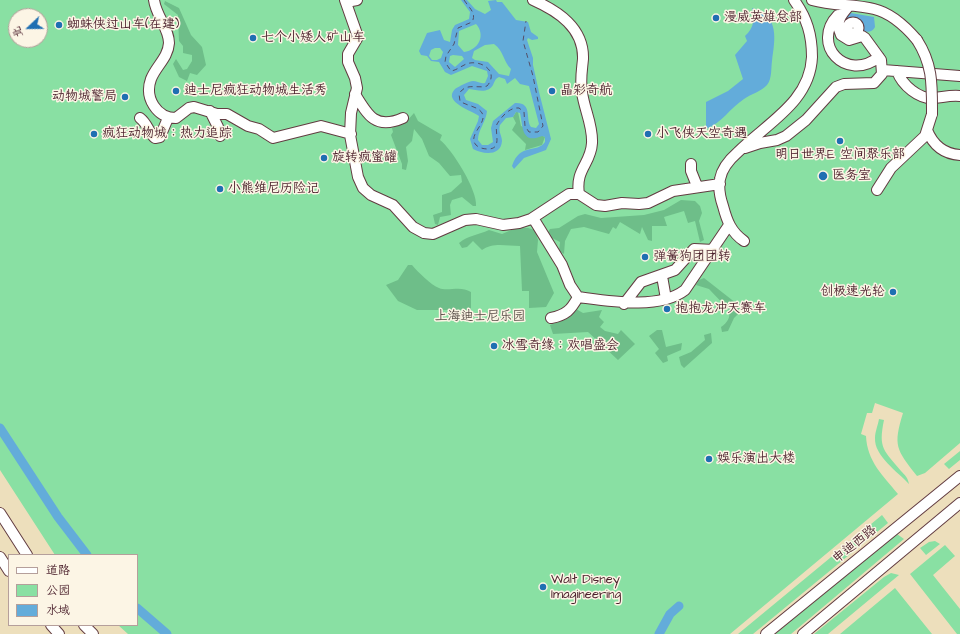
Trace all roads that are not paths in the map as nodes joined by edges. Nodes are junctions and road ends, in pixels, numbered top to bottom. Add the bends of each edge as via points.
1 (154, 0) edge
2 (357, 0) edge
3 (536, 0) edge
4 (794, 0) edge
5 (812, 0) edge
6 (346, 1) edge
7 (849, 6) junction
8 (828, 41) junction
9 (812, 43) junction
10 (879, 57) junction
11 (883, 70) junction
12 (897, 71) junction
13 (960, 76) edge
14 (355, 94) junction
15 (960, 96) edge
16 (152, 101) junction
17 (210, 111) junction
18 (168, 118) junction
19 (403, 118) dead end
20 (927, 130) junction
21 (350, 134) junction
22 (220, 136) dead end
23 (739, 151) junction
24 (960, 155) edge
25 (691, 164) dead end
26 (720, 184) junction
27 (697, 186) junction
28 (877, 190) dead end
29 (579, 194) junction
30 (533, 218) junction
31 (729, 225) junction
32 (744, 241) dead end
33 (714, 250) junction
34 (662, 276) junction
35 (578, 297) junction
36 (666, 299) junction
37 (624, 304) junction
38 (551, 318) dead end
39 (960, 476) edge
40 (960, 503) edge
41 (0, 513) edge
42 (26, 554) edge
43 (0, 557) edge
44 (8, 569) edge
45 (52, 626) edge
46 (85, 626) edge
47 (59, 634) edge
48 (93, 634) edge
49 (766, 634) edge
50 (803, 634) edge

1 - 16 street via 169,44 163,62 151,79 149,91
2 - 6 street
3 - 29 street via 560,14 578,36 582,47 580,80 592,142 591,153 578,177
4 - 9 street via 803,12
5 - 7 street via 834,6
6 - 14 street via 358,37 348,54 348,62 357,88
7 - 8 street via 829,28
7 - 10 street via 841,15 838,29 841,35 849,40 859,34 871,44
7 - 20 street, bridge via 875,9 888,15 907,28 926,54 930,69 932,114
8 - 9 street
8 - 10 street via 835,57 850,65 864,65
9 - 23 street via 811,68 796,100
10 - 11 street
11 - 12 street
11 - 23 street via 874,83 844,84 836,87 786,136
12 - 13 street
12 - 15 street via 904,83 915,93 926,97
14 - 19 street via 369,116 376,121 387,124
14 - 21 street
16 - 18 street via 161,115
16 - 18 street via 148,113 137,119 146,122 151,135 155,138 160,137
17 - 18 street via 194,107 176,118
17 - 21 street via 227,114 273,138 321,126
17 - 22 street
20 - 24 street via 939,148
20 - 28 street via 925,136 891,168
21 - 30 street via 362,188 392,205 414,227 424,233 433,234 470,219 503,225
23 - 26 street via 725,167
25 - 27 street
26 - 27 street
26 - 31 street via 719,192
27 - 29 street via 673,191 648,203 639,204 596,205
29 - 30 street via 569,194
30 - 35 street
31 - 32 street
31 - 33 street
33 - 34 street via 694,249 675,270
33 - 36 street via 685,290 676,297
34 - 36 street
34 - 37 street via 641,282
35 - 37 street
35 - 38 street via 566,315
36 - 37 street
39 - 49 street, 申迪西路
40 - 50 street
41 - 42 street
43 - 44 street
45 - 47 street
46 - 48 street

